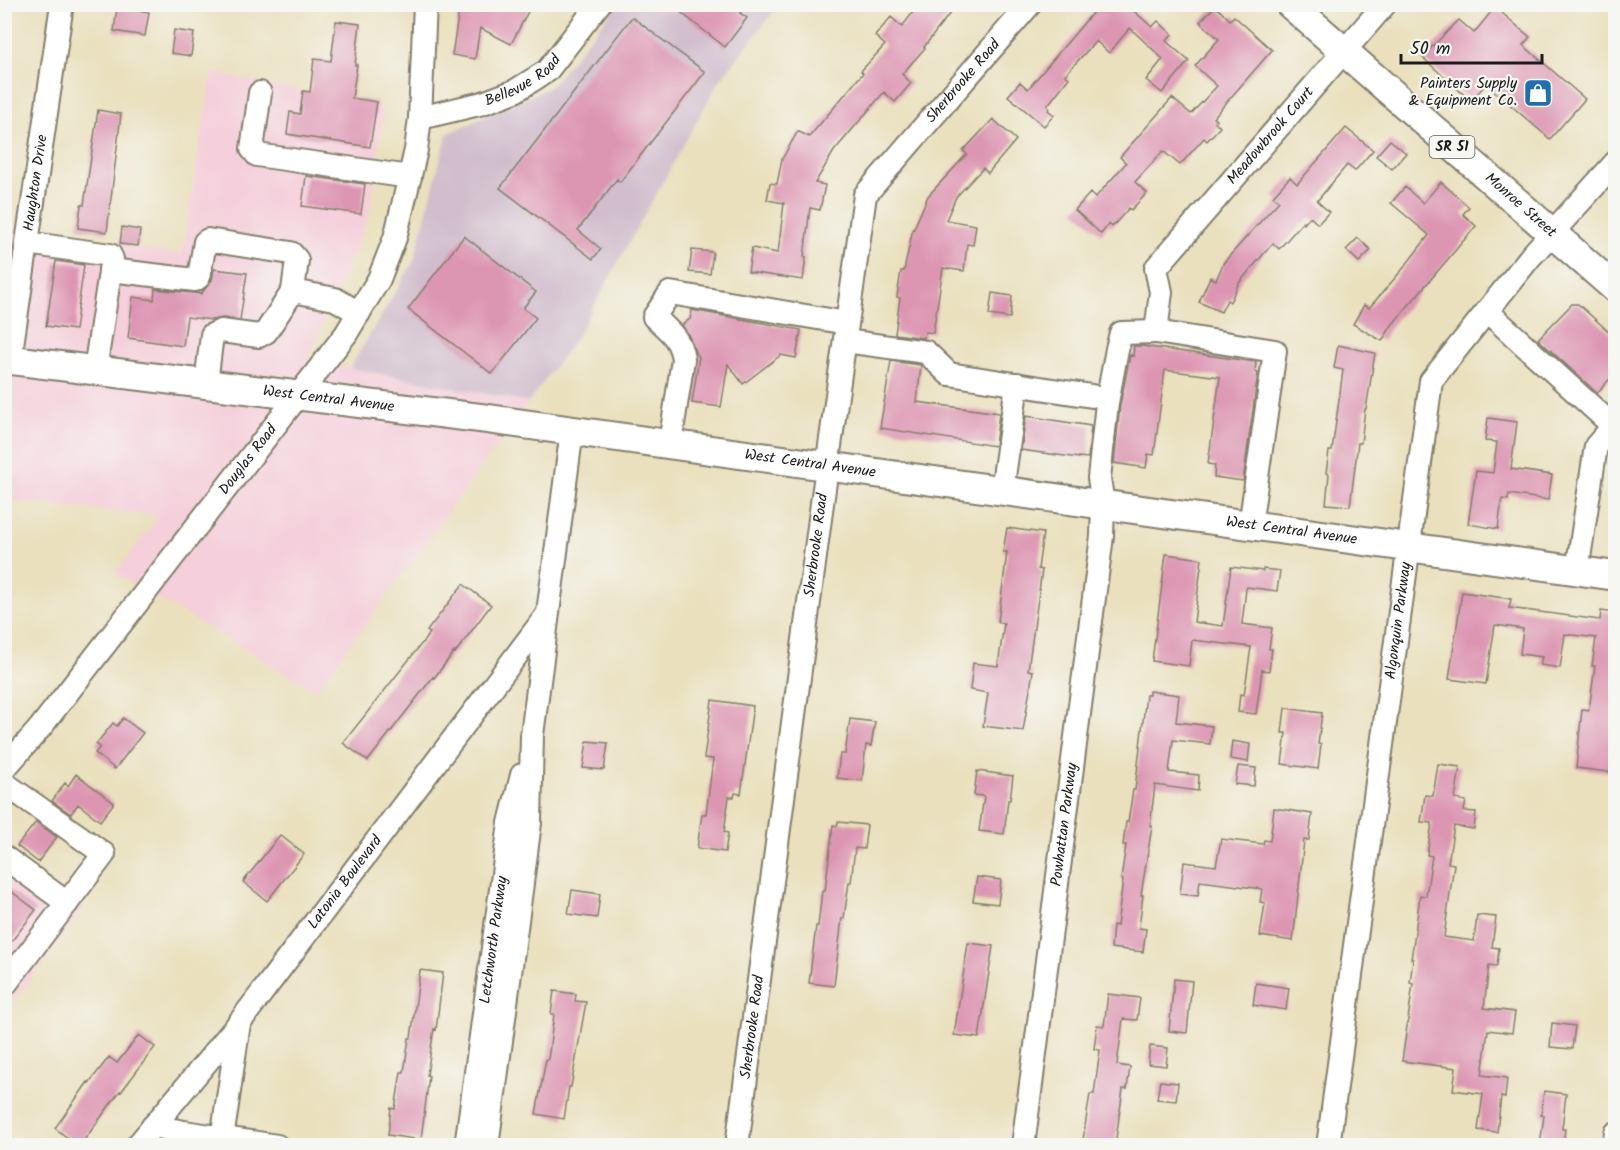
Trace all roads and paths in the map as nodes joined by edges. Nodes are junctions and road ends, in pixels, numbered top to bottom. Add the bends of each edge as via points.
1 (62, 4) edge
2 (424, 4) edge
3 (599, 4) edge
4 (1030, 4) edge
5 (1290, 4) edge
6 (1385, 4) edge
7 (1343, 52) junction
8 (260, 93) dead end
9 (420, 118) junction
10 (1616, 162) edge
11 (410, 177) junction
12 (1551, 234) junction
13 (27, 243) junction
14 (110, 270) junction
15 (1616, 288) edge
16 (293, 291) junction
17 (1487, 311) junction
18 (359, 313) junction
19 (846, 332) junction
20 (1155, 332) junction
21 (7, 359) edge
22 (95, 369) junction
23 (206, 383) junction
24 (1017, 384) junction
25 (299, 394) junction
26 (1092, 396) dead end
27 (1614, 424) edge
28 (572, 430) junction
29 (670, 444) junction
30 (828, 466) junction
31 (1002, 491) junction
32 (1103, 505) junction
33 (1250, 526) junction
34 (1408, 548) junction
35 (1577, 571) junction
36 (1616, 576) edge
37 (548, 614) junction
38 (532, 735) junction
39 (4, 769) edge
40 (4, 783) edge
41 (4, 857) edge
42 (67, 903) junction
43 (4, 986) edge
44 (239, 1023) junction
45 (153, 1126) junction
46 (1616, 1133) edge
47 (222, 1142) edge
48 (138, 1146) edge
49 (277, 1146) edge
50 (466, 1146) edge
51 (487, 1146) edge
52 (737, 1146) edge
53 (1023, 1146) edge
54 (1328, 1146) edge
55 (1614, 1146) edge

1 - 13 street, Haughton Drive
2 - 9 street, Douglas Road
3 - 9 street, Bellevue Road via 547,71 515,91 483,103
4 - 19 street, Sherbrooke Road via 865,195
5 - 7 main road, Monroe Street / SR 51
6 - 7 street, Meadowbrook Court
7 - 12 main road, Monroe Street / SR 51
7 - 20 street, Meadowbrook Court via 1156,268 1161,292
8 - 11 street via 252,149 256,155
9 - 11 street, Douglas Road
10 - 12 street, Algonquin Parkway
11 - 18 street, Douglas Road via 388,258
12 - 15 main road, Monroe Street / SR 51
12 - 17 street, Algonquin Parkway
13 - 14 street via 110,255
13 - 21 street, Haughton Drive
14 - 16 street via 195,280 208,240 291,253 297,260
14 - 22 street
16 - 18 street via 335,299
16 - 23 street via 266,332 259,336 221,331 213,335
17 - 27 street
17 - 34 street, Algonquin Parkway via 1431,381
18 - 25 street, Douglas Road
19 - 24 street via 926,352 949,374
19 - 29 street via 818,319 670,293 654,317 677,339 683,359
19 - 30 street, Sherbrooke Road
20 - 32 street, Powhattan Parkway via 1121,333 1107,403 1099,478
20 - 33 street via 1275,351
21 - 22 main road, West Central Avenue
22 - 23 main road, West Central Avenue
23 - 25 main road, West Central Avenue
24 - 26 street
24 - 31 street
25 - 28 main road, West Central Avenue
25 - 39 street, Douglas Road
27 - 35 street via 1596,446
28 - 29 main road, West Central Avenue
28 - 37 street, Letchworth Parkway
29 - 30 main road, West Central Avenue
30 - 31 main road, West Central Avenue
30 - 52 street, Sherbrooke Road
31 - 32 main road, West Central Avenue
32 - 33 main road, West Central Avenue
32 - 53 street, Powhattan Parkway
33 - 34 main road, West Central Avenue
34 - 35 main road, West Central Avenue
34 - 54 street, Algonquin Parkway
35 - 36 main road, West Central Avenue
37 - 38 street, Letchworth Parkway
37 - 44 street, Latonia Boulevard
38 - 50 street, Letchworth Parkway via 510,823
38 - 51 street, Letchworth Parkway via 530,823
40 - 42 street via 104,854
41 - 42 street
42 - 43 street
44 - 45 street, Latonia Boulevard
44 - 47 street
45 - 47 street
45 - 48 street, Latonia Boulevard
46 - 55 street
47 - 49 street

